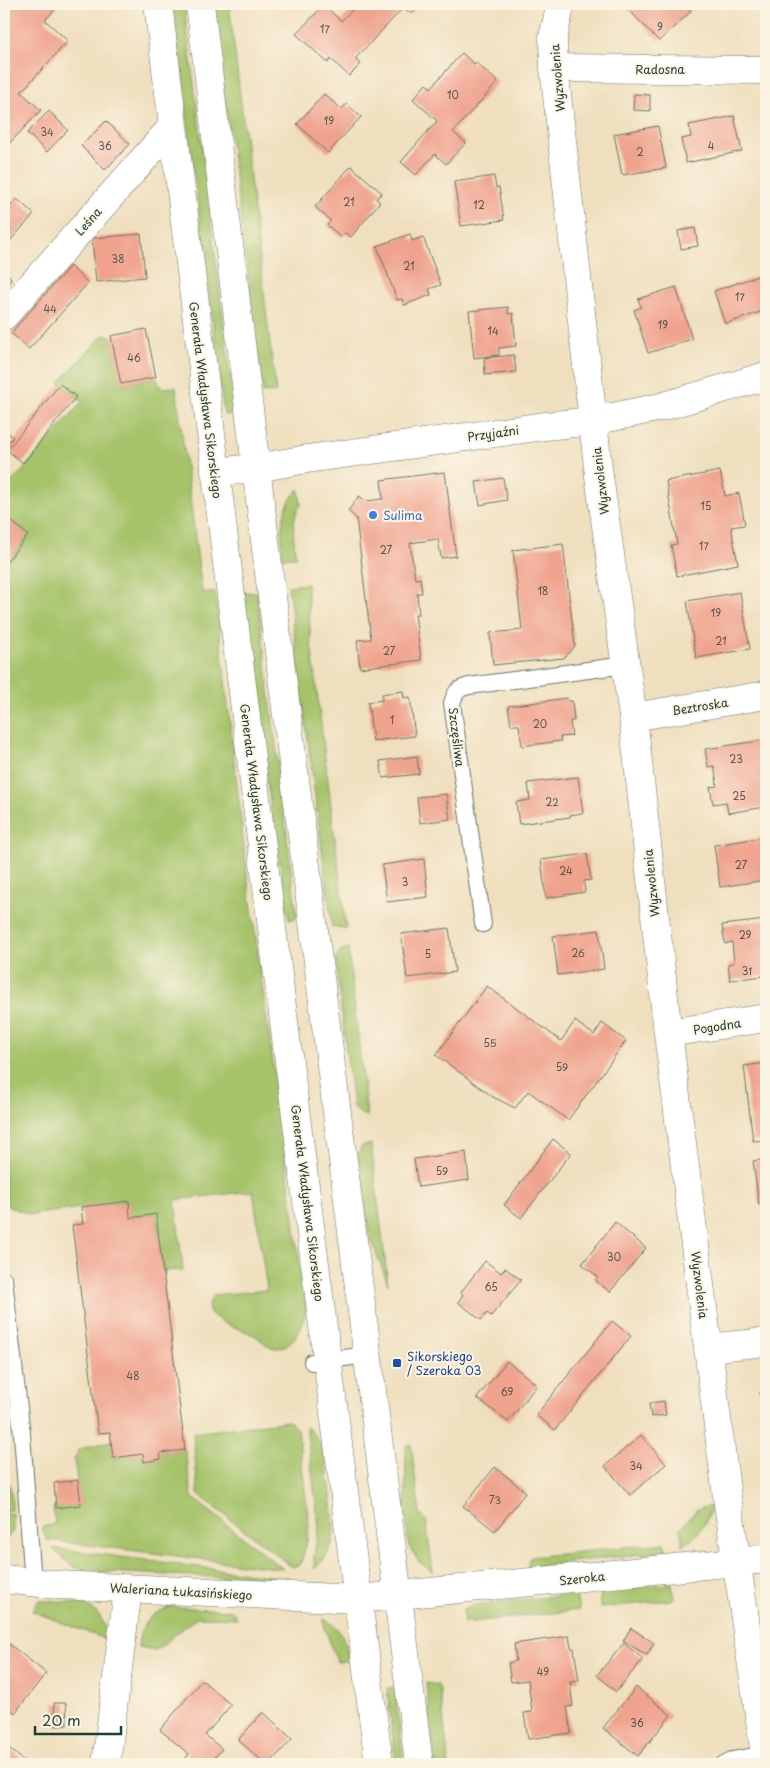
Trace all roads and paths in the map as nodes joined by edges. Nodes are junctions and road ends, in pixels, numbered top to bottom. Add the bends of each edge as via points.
1 (158, 4) edge
2 (200, 4) edge
3 (556, 4) edge
4 (554, 68) junction
5 (766, 70) edge
6 (172, 126) junction
7 (4, 316) edge
8 (766, 376) edge
9 (594, 421) junction
10 (257, 468) junction
11 (215, 472) junction
12 (625, 665) junction
13 (766, 695) edge
14 (633, 717) junction
15 (483, 924) dead end
16 (766, 1018) edge
17 (668, 1033) junction
18 (4, 1280) edge
19 (766, 1342) edge
20 (708, 1348) junction
21 (368, 1355) junction
22 (320, 1361) junction
23 (766, 1559) edge
24 (738, 1563) junction
25 (4, 1578) edge
26 (33, 1583) junction
27 (128, 1589) junction
28 (398, 1596) junction
29 (358, 1599) junction
30 (766, 1757) edge
31 (106, 1764) edge
32 (379, 1764) edge
33 (419, 1764) edge
34 (724, 1764) edge

1 - 6 street, Generała Władysława Sikorskiego
2 - 10 street
3 - 4 street, Wyzwolenia
4 - 5 street, Radosna
4 - 9 street, Wyzwolenia
6 - 7 street, Leśna
6 - 11 street, Generała Władysława Sikorskiego
8 - 9 street, Przyjaźni via 661,407
9 - 10 street, Przyjaźni
9 - 12 street, Wyzwolenia
10 - 11 street, Przyjaźni
10 - 21 street
11 - 22 street, Generała Władysława Sikorskiego
12 - 14 street, Wyzwolenia
12 - 15 lane, Szczęśliwa via 469,686 458,689 455,694 452,703
13 - 14 street, Beztroska
14 - 17 street, Wyzwolenia
16 - 17 street, Pogodna
17 - 20 street, Wyzwolenia
18 - 26 lane via 22,1434
19 - 20 street
20 - 24 street, Wyzwolenia
21 - 22 lane
21 - 28 street
22 - 29 street, Generała Władysława Sikorskiego
23 - 24 street, Szeroka
24 - 28 street, Szeroka
24 - 30 street, Wyzwolenia
25 - 26 street, Waleriana Łukasińskiego
26 - 27 street, Waleriana Łukasińskiego
27 - 29 street, Waleriana Łukasińskiego
27 - 31 street
28 - 29 street
28 - 33 street
29 - 32 street, Generała Władysława Sikorskiego
30 - 34 lane via 732,1760

